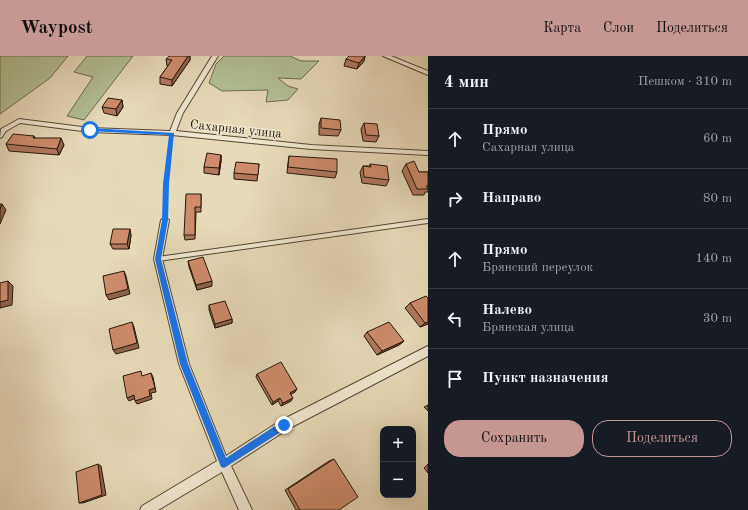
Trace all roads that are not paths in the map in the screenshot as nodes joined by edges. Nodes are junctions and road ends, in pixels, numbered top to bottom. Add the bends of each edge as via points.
1 (216, 56) edge
2 (386, 56) edge
3 (428, 73) edge
4 (172, 133) junction
5 (0, 136) edge
6 (428, 153) edge
7 (165, 220) road end
8 (428, 221) edge
9 (158, 259) junction
10 (428, 351) edge
11 (224, 464) junction
12 (146, 510) edge
13 (246, 510) edge

1 - 4 street via 180,113
2 - 3 street
4 - 5 street, Сахарная улица via 90,130 19,121 3,130
4 - 6 street, Сахарная улица via 311,147
7 - 9 street
8 - 9 lane
9 - 11 street via 184,364
10 - 11 street via 284,425
11 - 12 street
11 - 13 street

